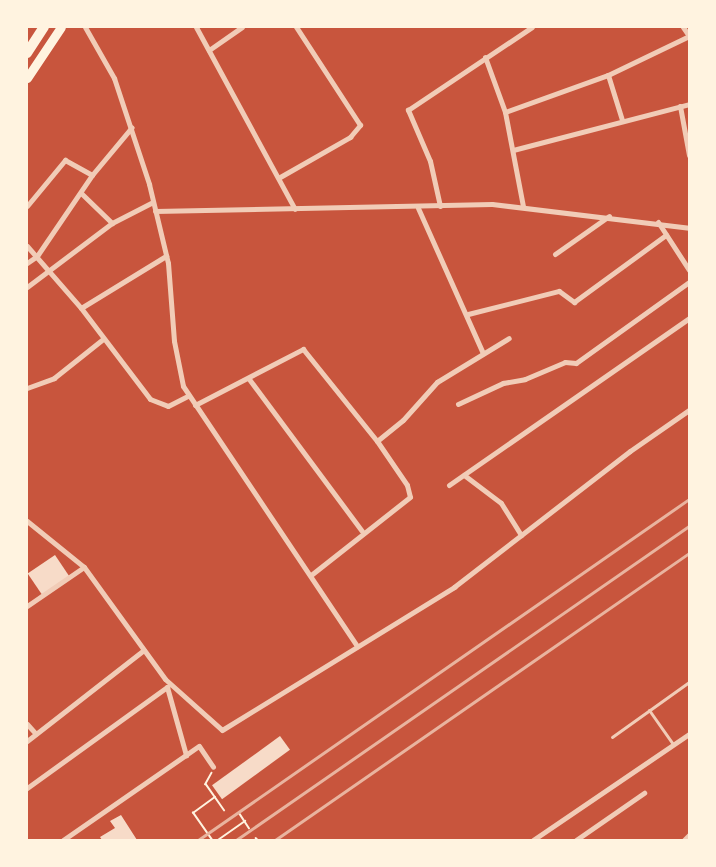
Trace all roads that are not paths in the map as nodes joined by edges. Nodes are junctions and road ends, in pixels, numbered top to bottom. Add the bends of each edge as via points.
1 (44, 27) edge
2 (62, 27) edge
3 (85, 27) edge
4 (196, 27) edge
5 (242, 27) edge
6 (296, 27) edge
7 (531, 27) edge
8 (683, 27) edge
9 (689, 36) edge
10 (209, 50) junction
11 (27, 53) edge
12 (485, 57) junction
13 (608, 75) junction
14 (27, 78) edge
15 (689, 104) edge
16 (680, 106) junction
17 (505, 112) junction
18 (622, 120) junction
19 (132, 127) junction
20 (513, 150) junction
21 (689, 155) edge
22 (92, 175) junction
23 (280, 177) junction
24 (82, 194) junction
25 (153, 202) junction
26 (27, 206) edge
27 (441, 206) junction
28 (523, 206) junction
29 (418, 208) junction
30 (295, 209) junction
31 (155, 211) junction
32 (609, 216) junction
33 (658, 222) junction
34 (112, 223) junction
35 (689, 228) edge
36 (666, 235) junction
37 (27, 246) edge
38 (555, 254) dead end
39 (37, 256) junction
40 (166, 256) junction
41 (27, 262) edge
42 (689, 270) edge
43 (51, 272) junction
44 (689, 282) edge
45 (27, 287) edge
46 (81, 308) junction
47 (468, 314) junction
48 (689, 318) edge
49 (509, 338) dead end
50 (103, 339) junction
51 (483, 353) junction
52 (249, 379) junction
53 (27, 388) edge
54 (188, 396) junction
55 (458, 404) dead end
56 (195, 405) junction
57 (689, 410) edge
58 (377, 441) junction
59 (464, 475) junction
60 (449, 485) dead end
61 (27, 521) edge
62 (362, 531) junction
63 (521, 535) junction
64 (84, 567) junction
65 (310, 575) junction
66 (27, 606) edge
67 (357, 646) junction
68 (144, 650) junction
69 (165, 679) junction
70 (689, 682) edge
71 (167, 687) junction
72 (650, 710) junction
73 (27, 724) edge
74 (36, 734) junction
75 (689, 734) edge
76 (612, 737) dead end
77 (27, 741) edge
78 (673, 744) junction
79 (186, 755) junction
80 (213, 767) road end
81 (27, 788) edge
82 (644, 793) dead end
83 (689, 835) edge
84 (63, 840) edge
85 (533, 840) edge
86 (576, 840) edge
87 (684, 840) edge

1 - 11 highway
2 - 14 highway
3 - 19 street via 114,78
4 - 10 street
5 - 10 street
6 - 23 street via 360,125 350,137
7 - 12 street
8 - 9 street
9 - 13 street
10 - 23 street
12 - 17 street
12 - 27 street via 408,110 430,161
13 - 17 street
13 - 18 street
15 - 16 street
16 - 18 street
16 - 21 street
17 - 20 street
18 - 20 street
19 - 22 street
19 - 25 street
20 - 28 street
22 - 24 street
22 - 26 street via 64,160
23 - 30 street
24 - 34 street
24 - 39 street
25 - 31 street
25 - 34 street
27 - 28 street
27 - 29 street
28 - 32 street
29 - 30 street
29 - 47 street
30 - 31 street
31 - 40 street
32 - 33 street
32 - 38 street
33 - 35 street
33 - 36 street
34 - 43 street
36 - 42 street
36 - 47 street via 574,302 559,291
37 - 39 street
39 - 41 street
39 - 43 street
40 - 46 street
40 - 54 street via 174,341
43 - 45 street
43 - 46 street
44 - 55 street via 576,363 565,362 525,379 500,384
46 - 50 street
47 - 51 street
48 - 59 street
49 - 51 street
50 - 53 street via 54,378
50 - 54 street via 156,405 168,406
51 - 58 street via 437,382 403,420
52 - 56 street
52 - 58 street via 303,349
52 - 62 street
54 - 56 street
56 - 65 street
57 - 63 street
58 - 62 street via 407,485 410,497
59 - 60 street
59 - 63 street via 501,503
61 - 64 street
62 - 65 street
63 - 67 street via 454,587
64 - 66 street
64 - 68 street
65 - 67 street
67 - 69 street via 222,730
68 - 69 street
68 - 74 street
69 - 71 street
70 - 72 lane
71 - 79 street
71 - 81 street
72 - 76 lane
72 - 78 lane
73 - 74 street
74 - 77 street
75 - 78 street
78 - 85 street
79 - 80 street via 199,746
79 - 84 street
82 - 86 street
83 - 87 street

